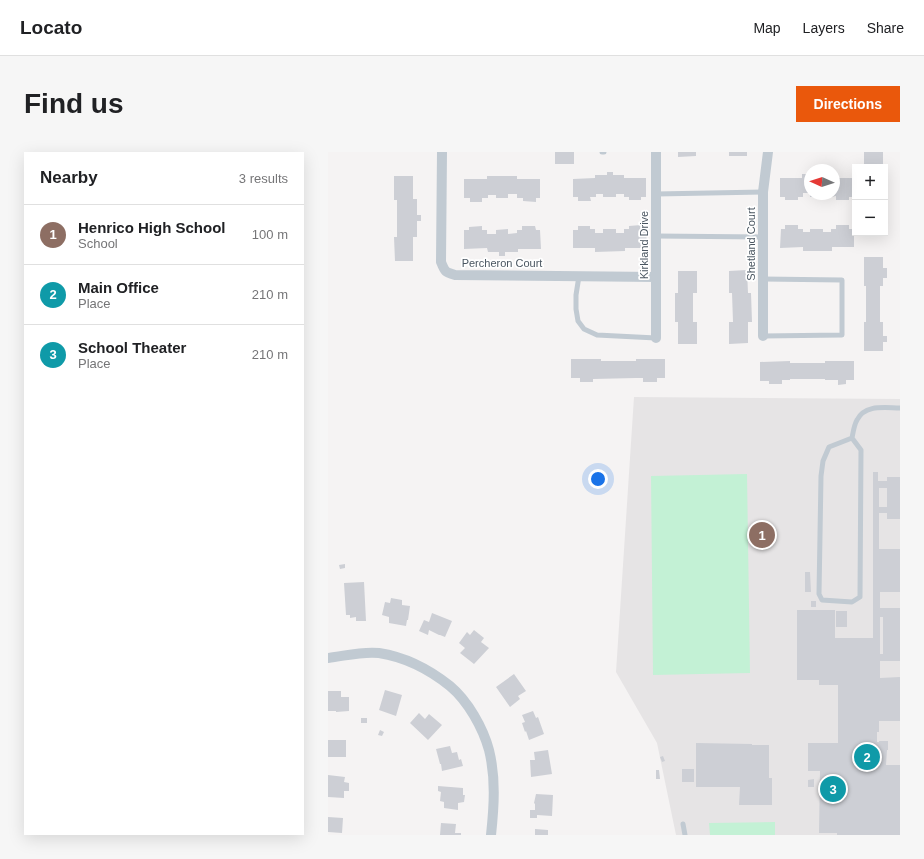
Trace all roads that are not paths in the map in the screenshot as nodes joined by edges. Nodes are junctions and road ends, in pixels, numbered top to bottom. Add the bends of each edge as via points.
1 (442, 152) edge
2 (447, 152) edge
3 (656, 152) edge
4 (768, 152) edge
5 (763, 192) junction
6 (656, 194) junction
7 (656, 236) junction
8 (763, 237) junction
9 (579, 276) junction
10 (656, 277) junction
11 (763, 279) junction
12 (763, 336) joint
13 (656, 338) joint
14 (900, 408) edge
15 (852, 438) junction
16 (328, 658) edge
17 (683, 824) dead end
18 (491, 835) edge
19 (685, 835) edge

1 - 2 lane
1 - 9 street, Percheron Court via 441,262 446,273
3 - 6 street, Kirkland Drive
4 - 5 street, Shetland Court
5 - 6 lane
5 - 8 street, Shetland Court
6 - 7 street, Kirkland Drive
7 - 8 lane
7 - 10 street, Kirkland Drive
8 - 11 street, Shetland Court
9 - 10 street, Percheron Court
9 - 13 lane via 576,309 578,321 584,329 597,335
10 - 13 street, Kirkland Drive
11 - 12 street, Shetland Court
11 - 12 lane via 842,280 842,335
14 - 15 lane via 871,408 864,411 857,420
15 - 15 lane via 861,450 860,597 852,602 822,600 819,594 823,461 829,447
16 - 18 street via 379,653 408,661 451,687 474,716 489,750 494,796
17 - 19 lane

